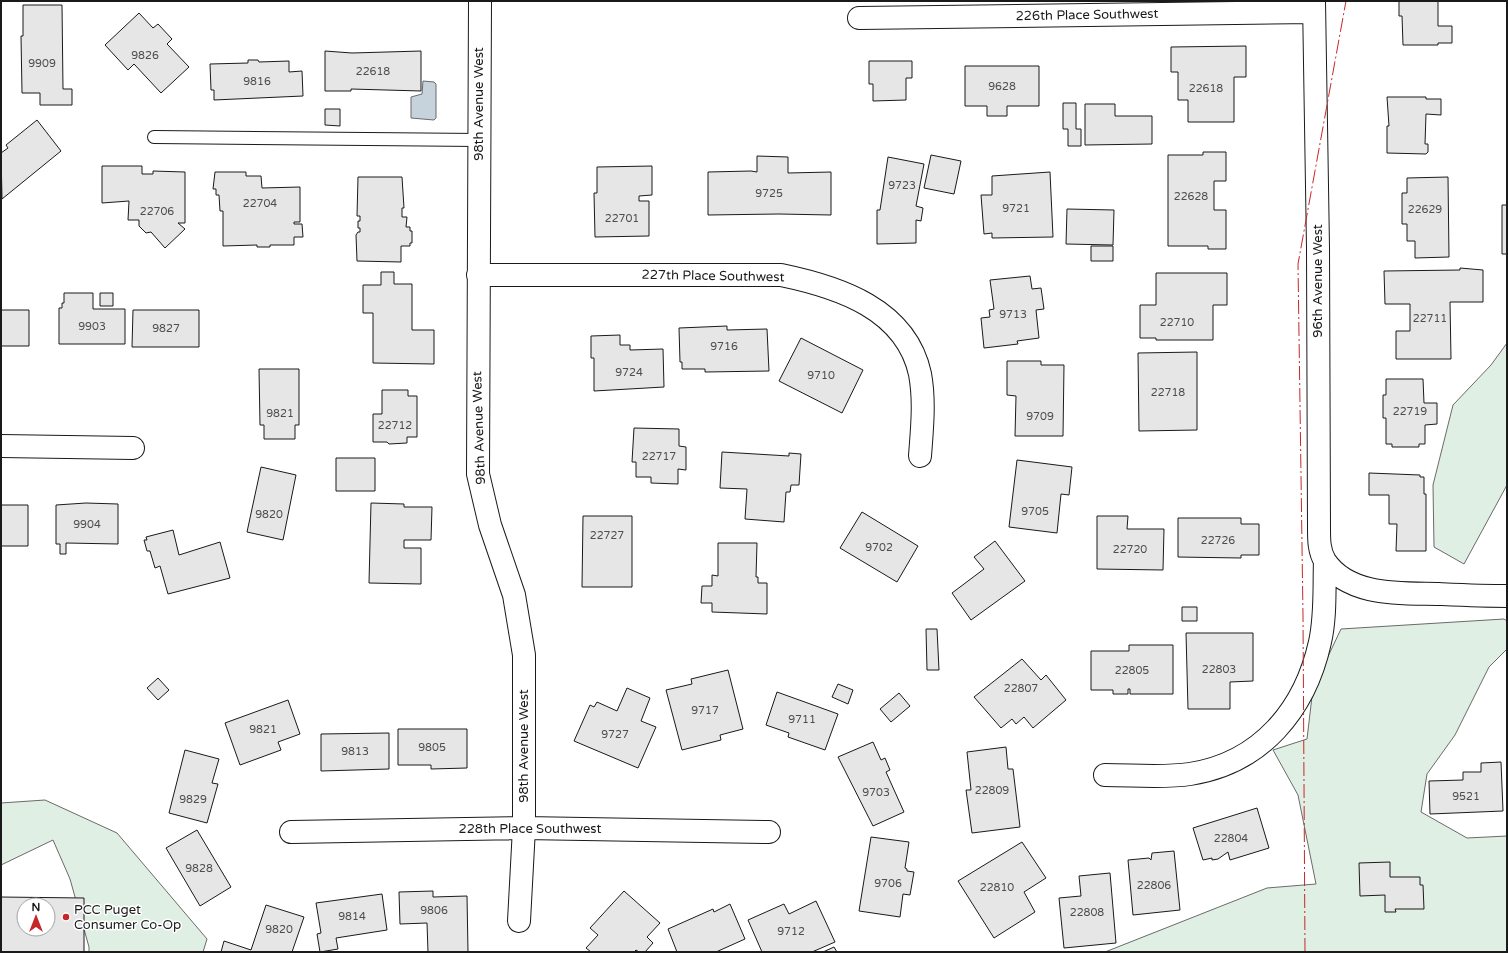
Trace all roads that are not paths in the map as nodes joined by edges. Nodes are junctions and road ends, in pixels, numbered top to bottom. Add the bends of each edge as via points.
1 (480, 1) edge
2 (1314, 6) edge
3 (859, 18) dead end
4 (154, 137) dead end
5 (479, 140) junction
6 (478, 275) junction
7 (1, 446) edge
8 (133, 448) dead end
9 (920, 456) dead end
10 (1325, 561) junction
11 (1507, 596) edge
12 (1105, 775) dead end
13 (524, 828) junction
14 (290, 832) dead end
15 (769, 832) dead end
16 (519, 921) dead end

1 - 5 street, 98th Avenue West
2 - 3 street, 226th Place Southwest
2 - 10 street, 96th Avenue West via 1319,544
4 - 5 lane
5 - 6 street, 98th Avenue West
6 - 9 street, 227th Place Southwest via 781,275 810,281 856,298 888,319 912,351 920,374 923,405
6 - 13 street, 98th Avenue West via 478,474 490,525 514,595 524,655
7 - 8 street
10 - 11 street via 1349,581 1375,590
10 - 12 street via 1320,641 1310,677 1295,706 1272,733 1238,758 1204,771 1174,775
13 - 14 street, 228th Place Southwest
13 - 15 street, 228th Place Southwest
13 - 16 street, 98th Avenue West

